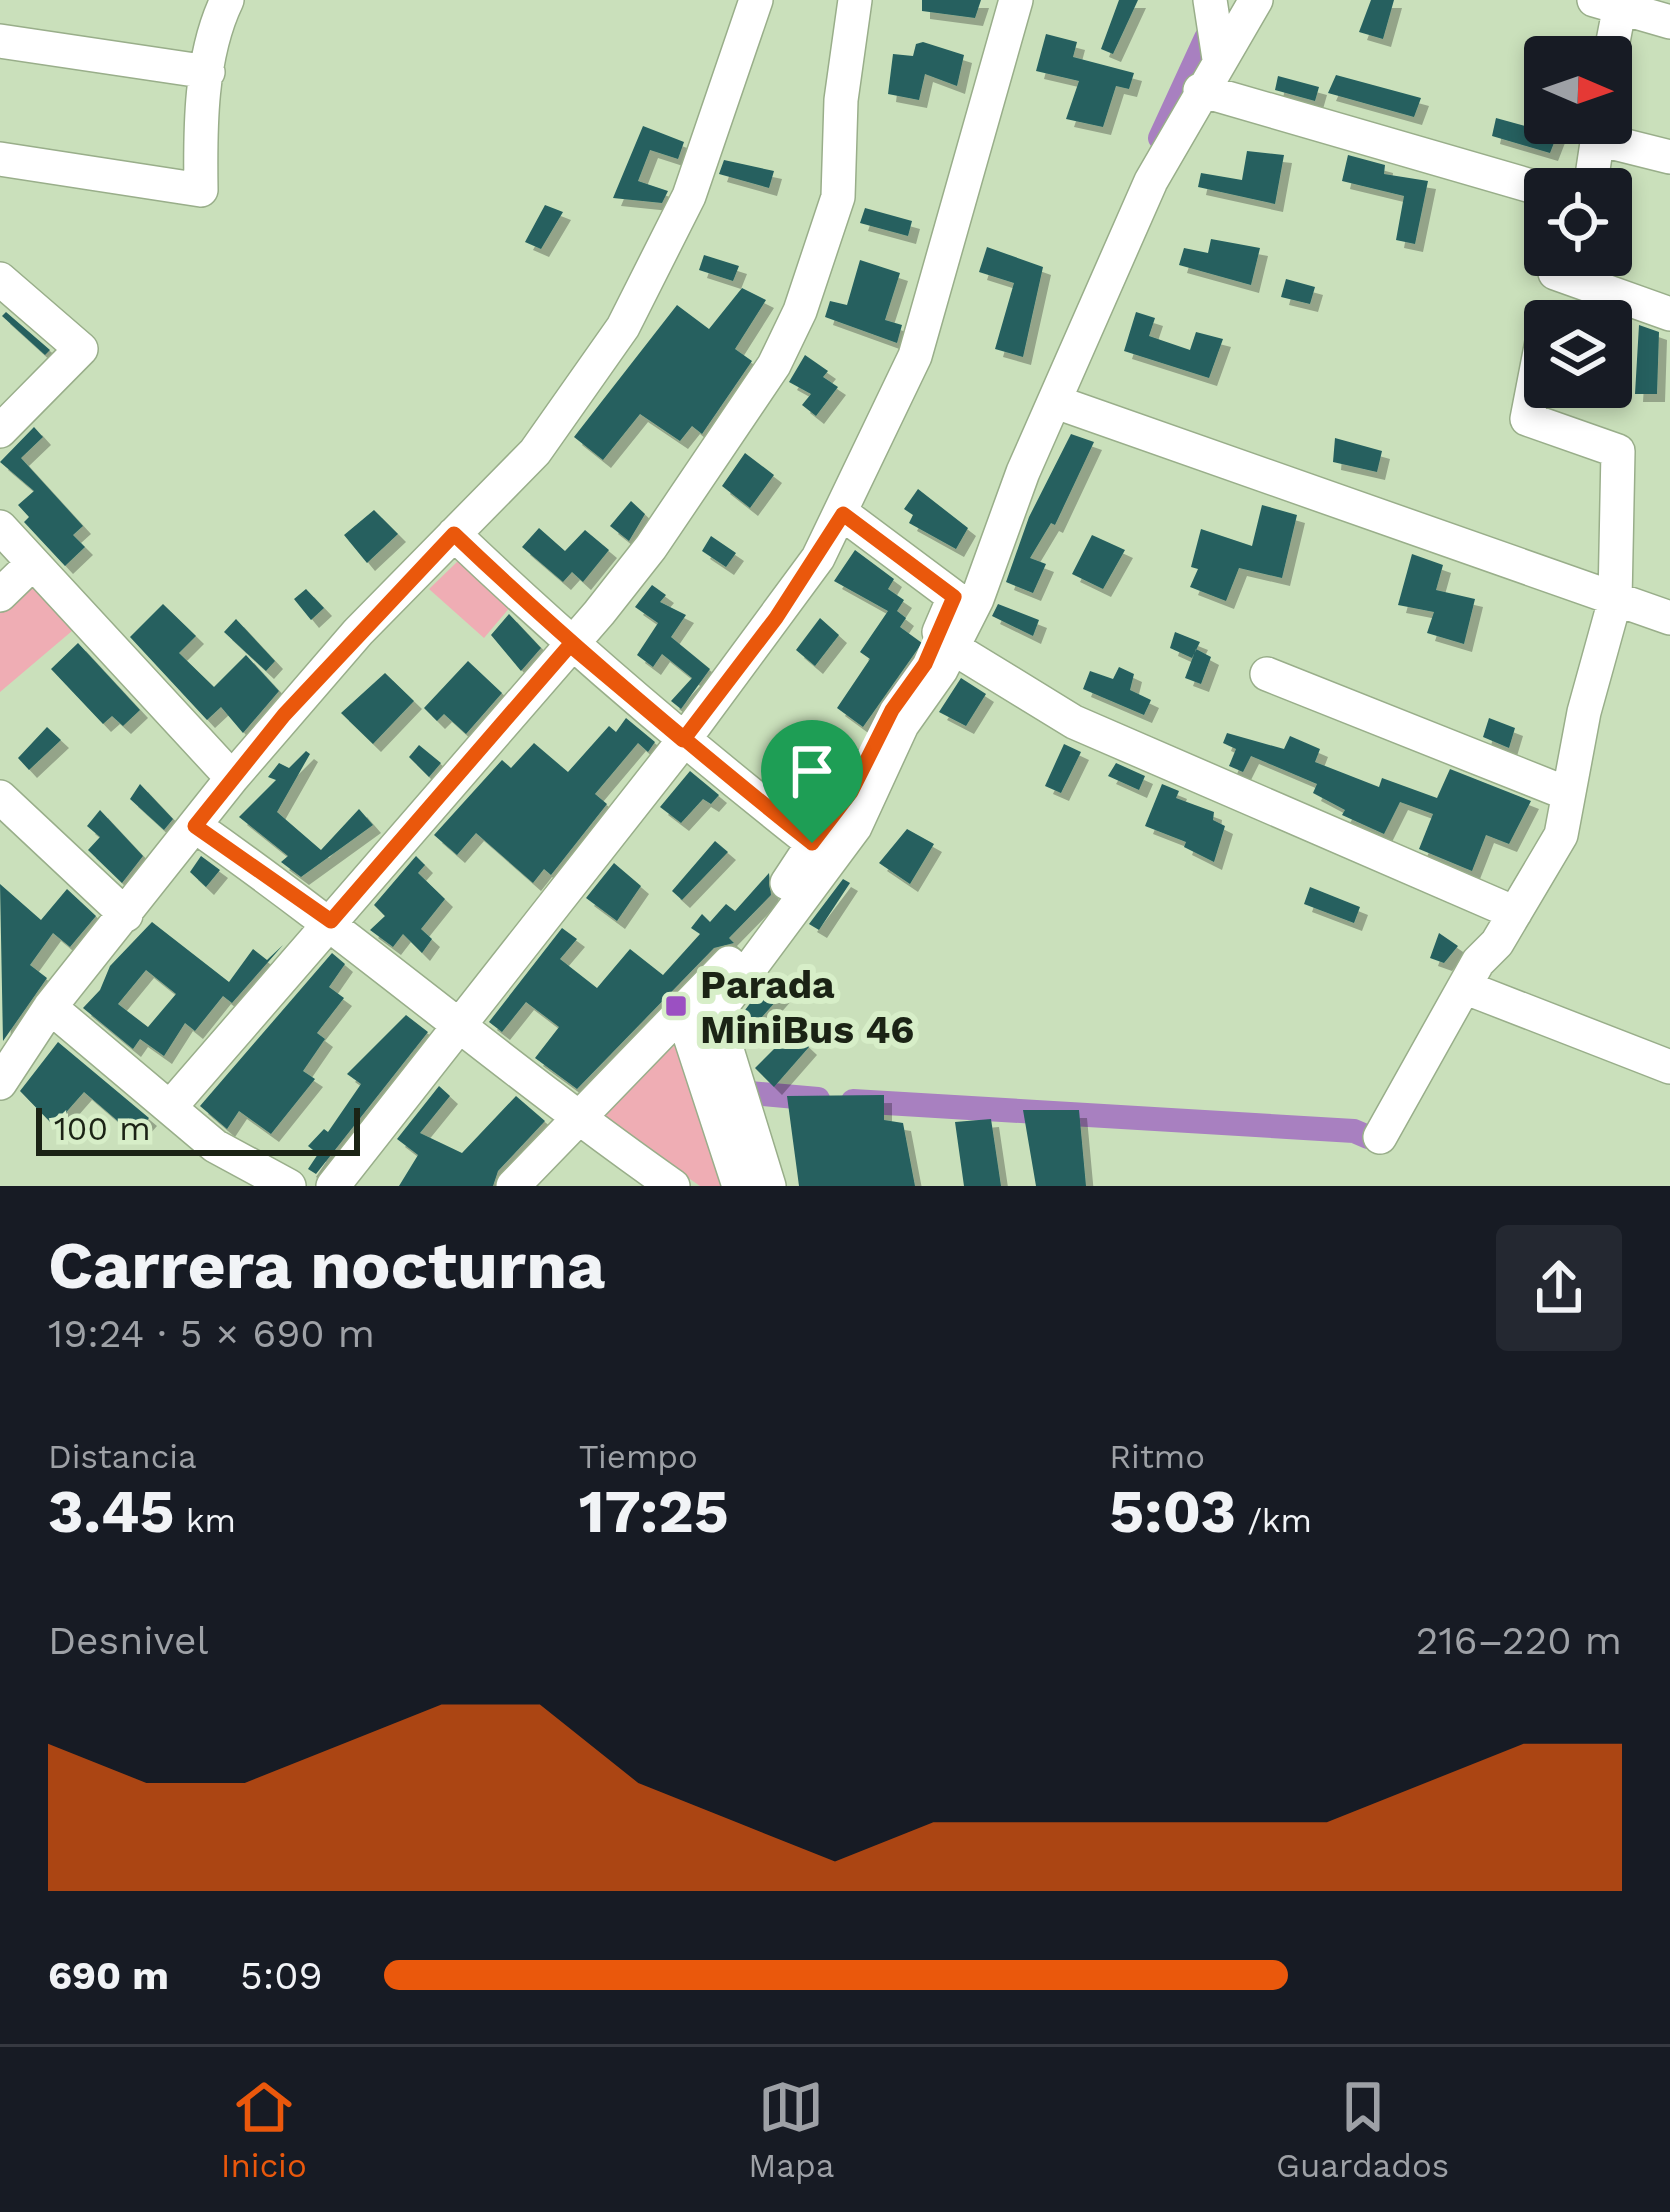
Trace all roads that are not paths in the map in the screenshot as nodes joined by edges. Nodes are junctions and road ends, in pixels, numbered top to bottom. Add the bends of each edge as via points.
1 (227, 0) edge
2 (756, 0) edge
3 (855, 0) edge
4 (1016, 0) edge
5 (1210, 0) edge
6 (1256, 0) edge
7 (1611, 2) edge
8 (1670, 22) edge
9 (1610, 36) edge
10 (0, 41) edge
11 (1219, 59) junction
12 (208, 72) junction
13 (1200, 91) junction
14 (1632, 143) edge
15 (1670, 157) edge
16 (0, 160) edge
17 (1524, 184) edge
18 (1584, 276) edge
19 (0, 279) edge
20 (1670, 314) edge
21 (1056, 402) junction
22 (1529, 408) edge
23 (0, 431) edge
24 (843, 514) junction
25 (0, 527) edge
26 (454, 534) junction
27 (33, 563) junction
28 (0, 595) edge
29 (1615, 600) junction
30 (1670, 617) edge
31 (570, 645) junction
32 (950, 646) junction
33 (1267, 674) dead end
34 (683, 740) junction
35 (232, 778) junction
36 (1566, 793) junction
37 (0, 797) edge
38 (195, 826) junction
39 (825, 846) junction
40 (1515, 913) junction
41 (126, 915) junction
42 (331, 921) junction
43 (1464, 987) junction
44 (50, 1007) junction
45 (683, 1015) junction
46 (457, 1023) junction
47 (1670, 1066) edge
48 (2, 1075) edge
49 (172, 1105) junction
50 (581, 1122) junction
51 (1380, 1137) dead end
52 (289, 1186) edge
53 (333, 1186) edge
54 (513, 1186) edge
55 (673, 1186) edge
56 (740, 1186) edge
57 (769, 1186) edge

1 - 12 street
2 - 26 street via 689,196 650,280 536,452
3 - 31 street via 838,197 800,311 774,364 651,548
4 - 24 street via 915,356
5 - 11 street
6 - 11 street
7 - 8 street
7 - 9 street
10 - 12 street
11 - 13 street
12 - 16 street via 201,190
13 - 17 street
13 - 21 street via 1132,221
14 - 15 street
18 - 20 street
19 - 23 street via 81,349
21 - 29 street
21 - 32 street
22 - 29 street via 1527,419 1618,451
24 - 34 street
24 - 39 street via 954,597
25 - 27 street
26 - 31 street
26 - 35 street
27 - 28 street
27 - 35 street
29 - 30 street
29 - 36 street
31 - 34 street
31 - 42 street
32 - 39 street via 902,725 867,807
32 - 40 street via 1074,722
33 - 36 street
34 - 39 street
34 - 46 street
35 - 38 street
36 - 40 street via 1561,836
37 - 41 street
38 - 41 street
38 - 42 street
39 - 45 street
39 - 57 street via 715,1022
40 - 43 street
41 - 44 street
42 - 46 street
42 - 49 street
43 - 47 street
43 - 51 street
44 - 48 street
44 - 49 street
45 - 50 street
45 - 56 street
46 - 50 street
46 - 53 street
49 - 52 street via 215,1146
50 - 54 street
50 - 55 street

